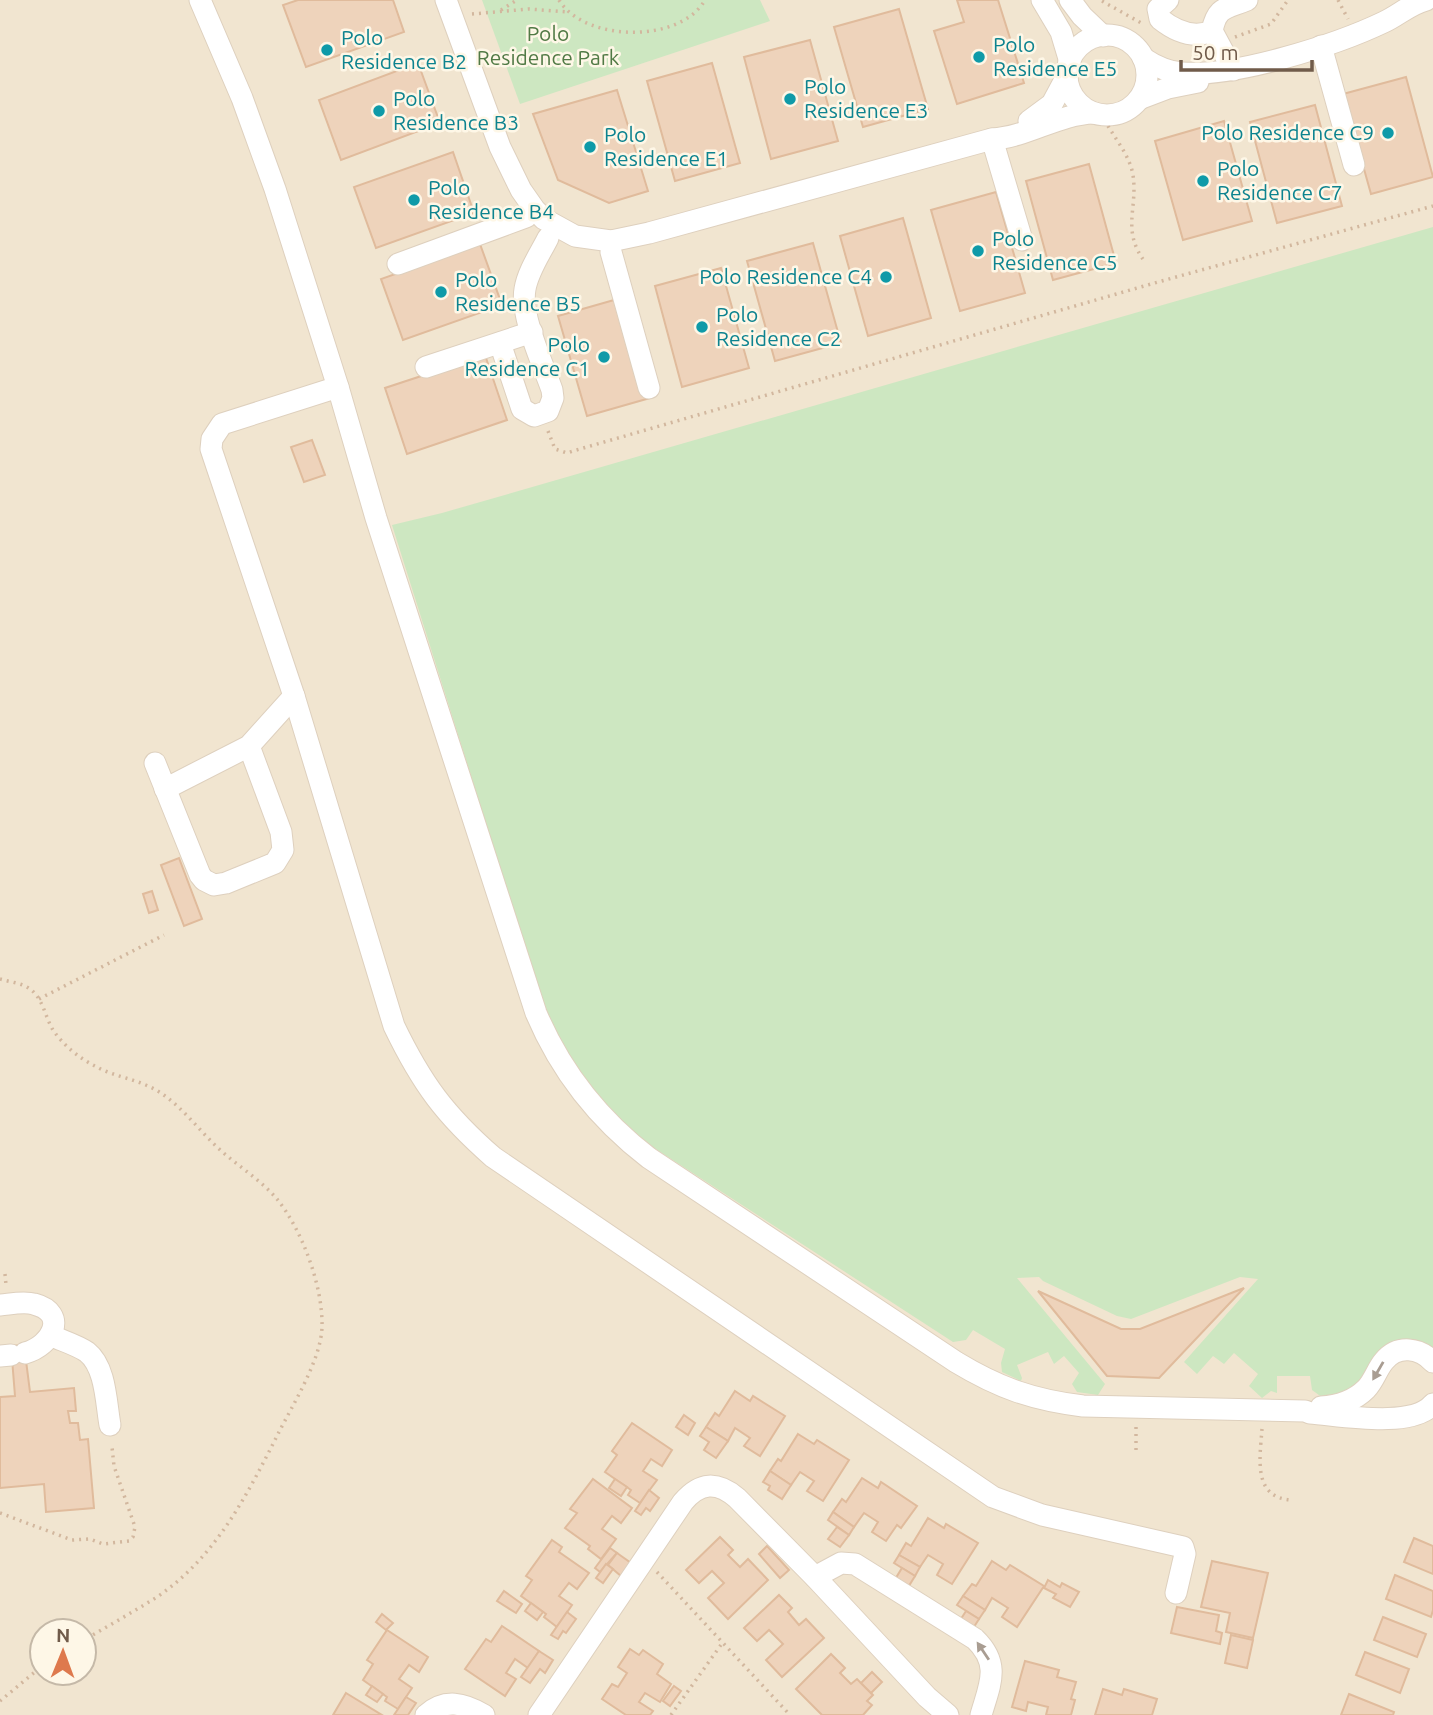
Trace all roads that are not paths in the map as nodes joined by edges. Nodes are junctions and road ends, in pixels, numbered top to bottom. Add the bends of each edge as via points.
1 (200, 0) edge
2 (446, 0) edge
3 (1042, 0) edge
4 (1070, 0) edge
5 (1168, 0) edge
6 (1247, 0) edge
7 (1398, 0) edge
8 (1426, 0) edge
9 (1367, 28) junction
10 (1212, 31) junction
11 (1103, 36) junction
12 (1321, 46) junction
13 (1143, 58) junction
14 (1068, 69) junction
15 (1233, 71) junction
16 (1139, 99) junction
17 (1098, 114) junction
18 (992, 139) junction
19 (500, 147) junction
20 (1354, 165) dead end
21 (526, 217) junction
22 (692, 223) junction
23 (548, 238) junction
24 (1022, 240) dead end
25 (611, 252) junction
26 (398, 264) dead end
27 (532, 332) junction
28 (500, 343) junction
29 (426, 367) dead end
30 (338, 387) junction
31 (649, 388) dead end
32 (294, 696) junction
33 (249, 746) junction
34 (155, 763) dead end
35 (165, 789) junction
36 (0, 1306) edge
37 (52, 1336) junction
38 (12, 1355) edge
39 (1433, 1362) edge
40 (1433, 1404) edge
41 (1305, 1410) junction
42 (110, 1425) dead end
43 (815, 1577) junction
44 (1176, 1593) dead end
45 (426, 1715) edge
46 (484, 1715) edge
47 (539, 1715) edge
48 (948, 1715) edge
49 (981, 1715) edge

1 - 30 street via 259,144
2 - 19 street
3 - 14 street via 1061,32
4 - 11 street
5 - 10 street via 1158,9 1164,22 1194,35
6 - 10 street via 1219,11
7 - 9 street
8 - 9 street
9 - 12 street
10 - 15 street
11 - 13 street via 1122,38
11 - 14 street via 1086,41 1073,54
12 - 15 street
12 - 20 street
13 - 15 street via 1182,73
13 - 16 street via 1147,75
14 - 17 street via 1075,99
14 - 18 street via 1059,96 1046,110
15 - 16 street
16 - 17 street via 1118,114
17 - 18 street via 1070,116 1018,135
18 - 22 street
18 - 24 street
19 - 21 street via 508,181
19 - 22 street via 535,210 553,226 575,236 611,241
21 - 23 street
21 - 26 street
22 - 25 street
23 - 25 street via 584,252
23 - 27 street via 525,288
25 - 31 street
27 - 28 street
27 - 28 street via 553,398 542,415 522,409
28 - 29 street
30 - 32 street via 231,420 222,424 212,439 213,458
30 - 41 street via 376,519 536,1013 558,1059 589,1103 649,1158 985,1380 1017,1393 1083,1405
32 - 33 street
32 - 44 street via 394,1026 412,1063 462,1130 504,1165 993,1497 1042,1515 1183,1547
33 - 35 street
33 - 35 street via 284,843 280,857 268,866 220,885 204,880
34 - 35 street
36 - 37 street via 30,1303 44,1308 53,1321
37 - 38 street via 42,1346
37 - 42 street via 84,1350 99,1367
39 -> 41 street via 1420,1352 1401,1350 1387,1357 1356,1397
40 - 41 street via 1422,1413 1405,1417
43 - 47 street via 727,1490 715,1486 691,1492
43 - 48 street
49 -> 43 street via 992,1671 990,1658 975,1639 855,1564 841,1563
45 - 46 street via 445,1704 458,1703

